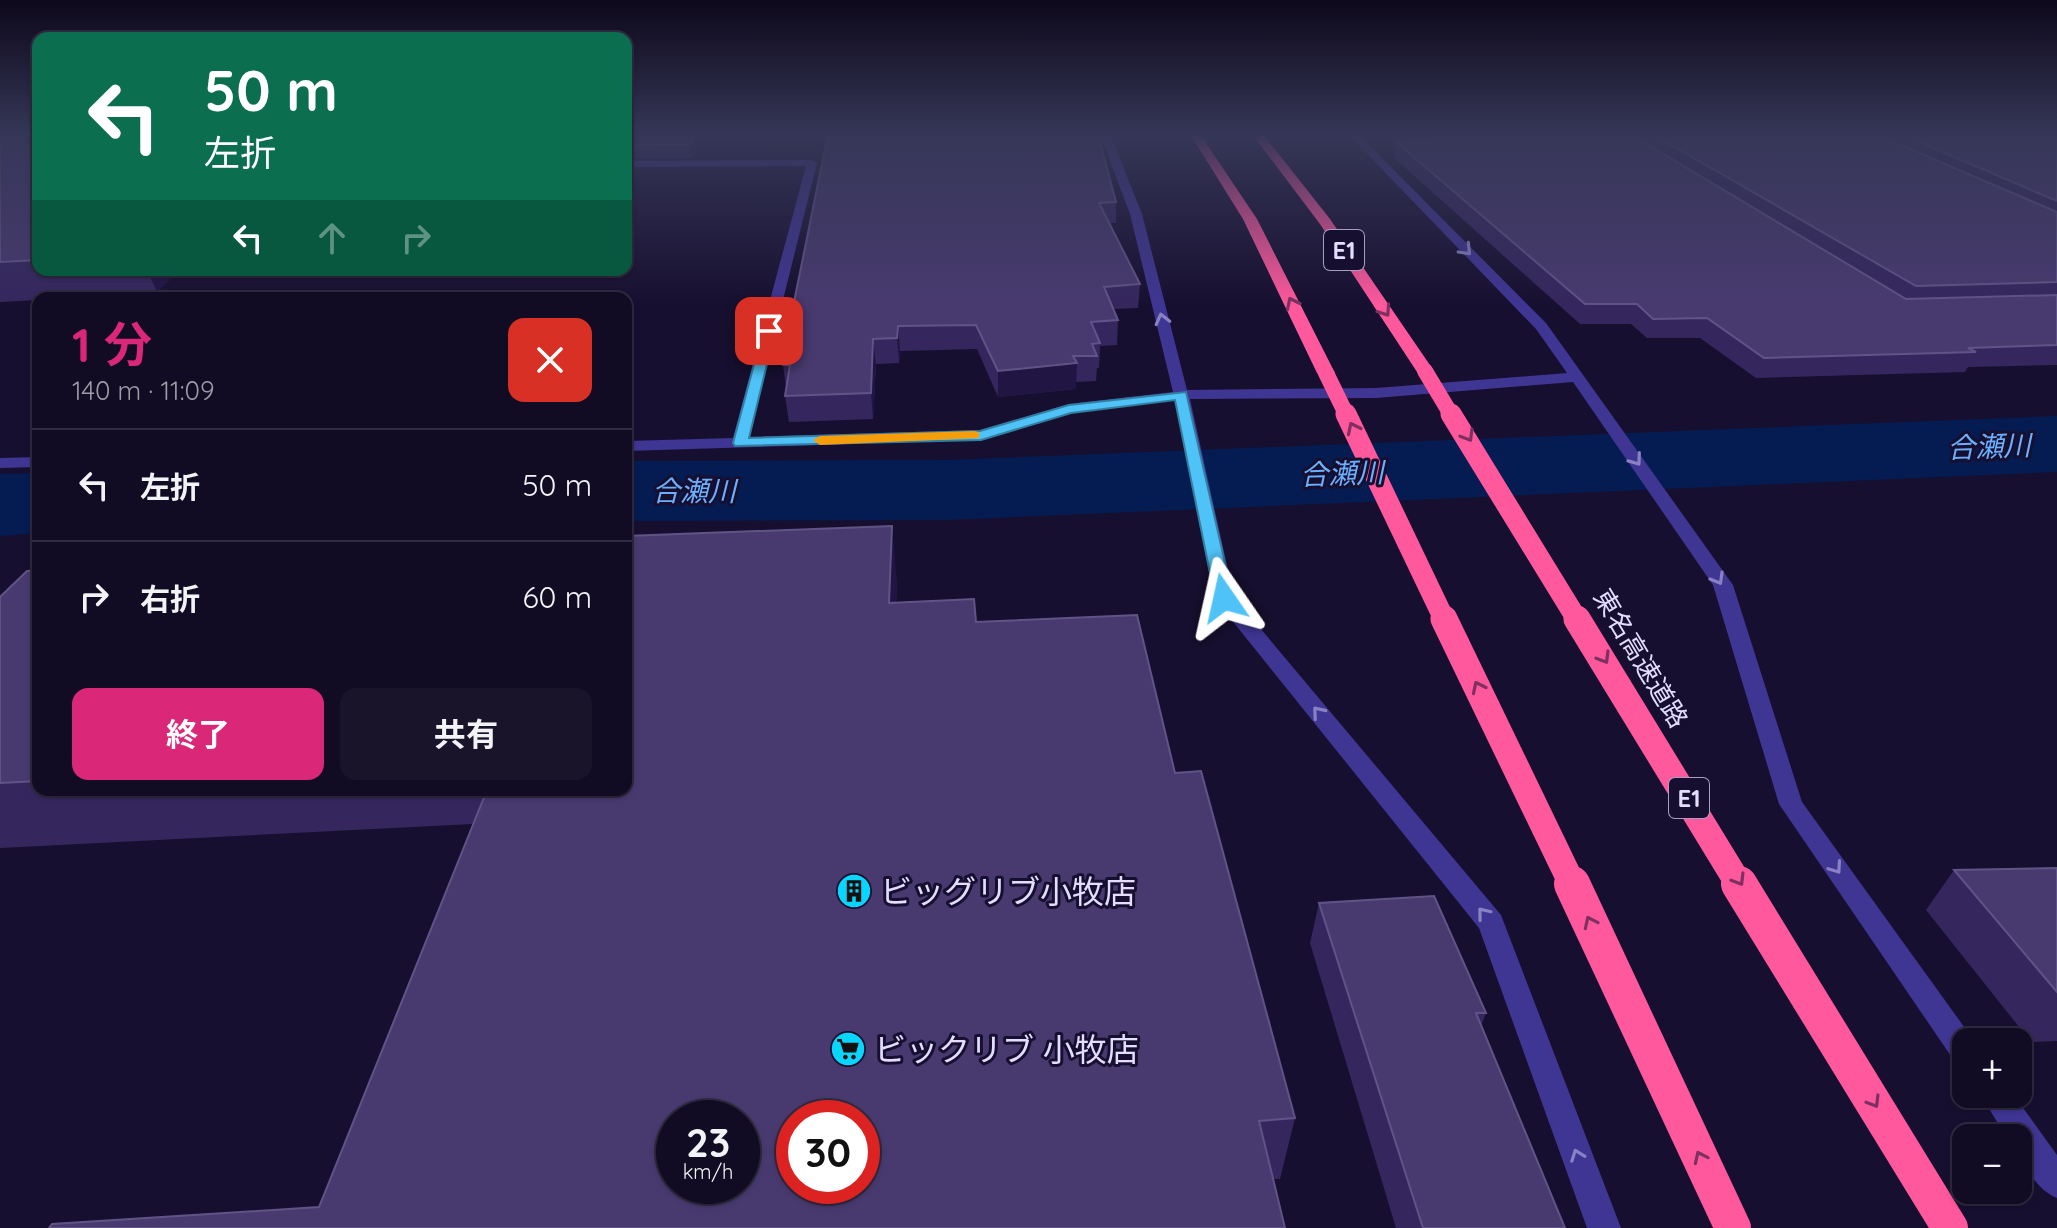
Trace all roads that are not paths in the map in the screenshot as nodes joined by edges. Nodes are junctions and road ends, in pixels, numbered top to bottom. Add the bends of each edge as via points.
1 (805, 191) edge
2 (1127, 191) edge
3 (1232, 191) edge
4 (1301, 191) edge
5 (1409, 191) edge
6 (1575, 377) junction
7 (1181, 395) junction
8 (740, 443) junction
9 (632, 446) edge
10 (32, 462) edge
11 (8, 463) edge
12 (0, 475) edge
13 (1952, 1033) edge
14 (2005, 1108) edge
15 (2057, 1182) edge
16 (1604, 1228) edge
17 (1733, 1228) edge
18 (1950, 1228) edge

1 - 8 street
7 -> 2 street
17 -> 3 highway, bridge via 1326,373
4 -> 18 highway, 東名高速道路 / E1, bridge via 1459,422
5 -> 6 street via 1541,326
6 - 7 street via 1376,393
6 -> 13 street via 1723,585 1791,804
7 - 8 street via 1069,409 981,435
16 -> 7 street via 1491,923 1224,598
8 - 9 street
10 - 11 street
11 - 12 street
14 - 15 street

